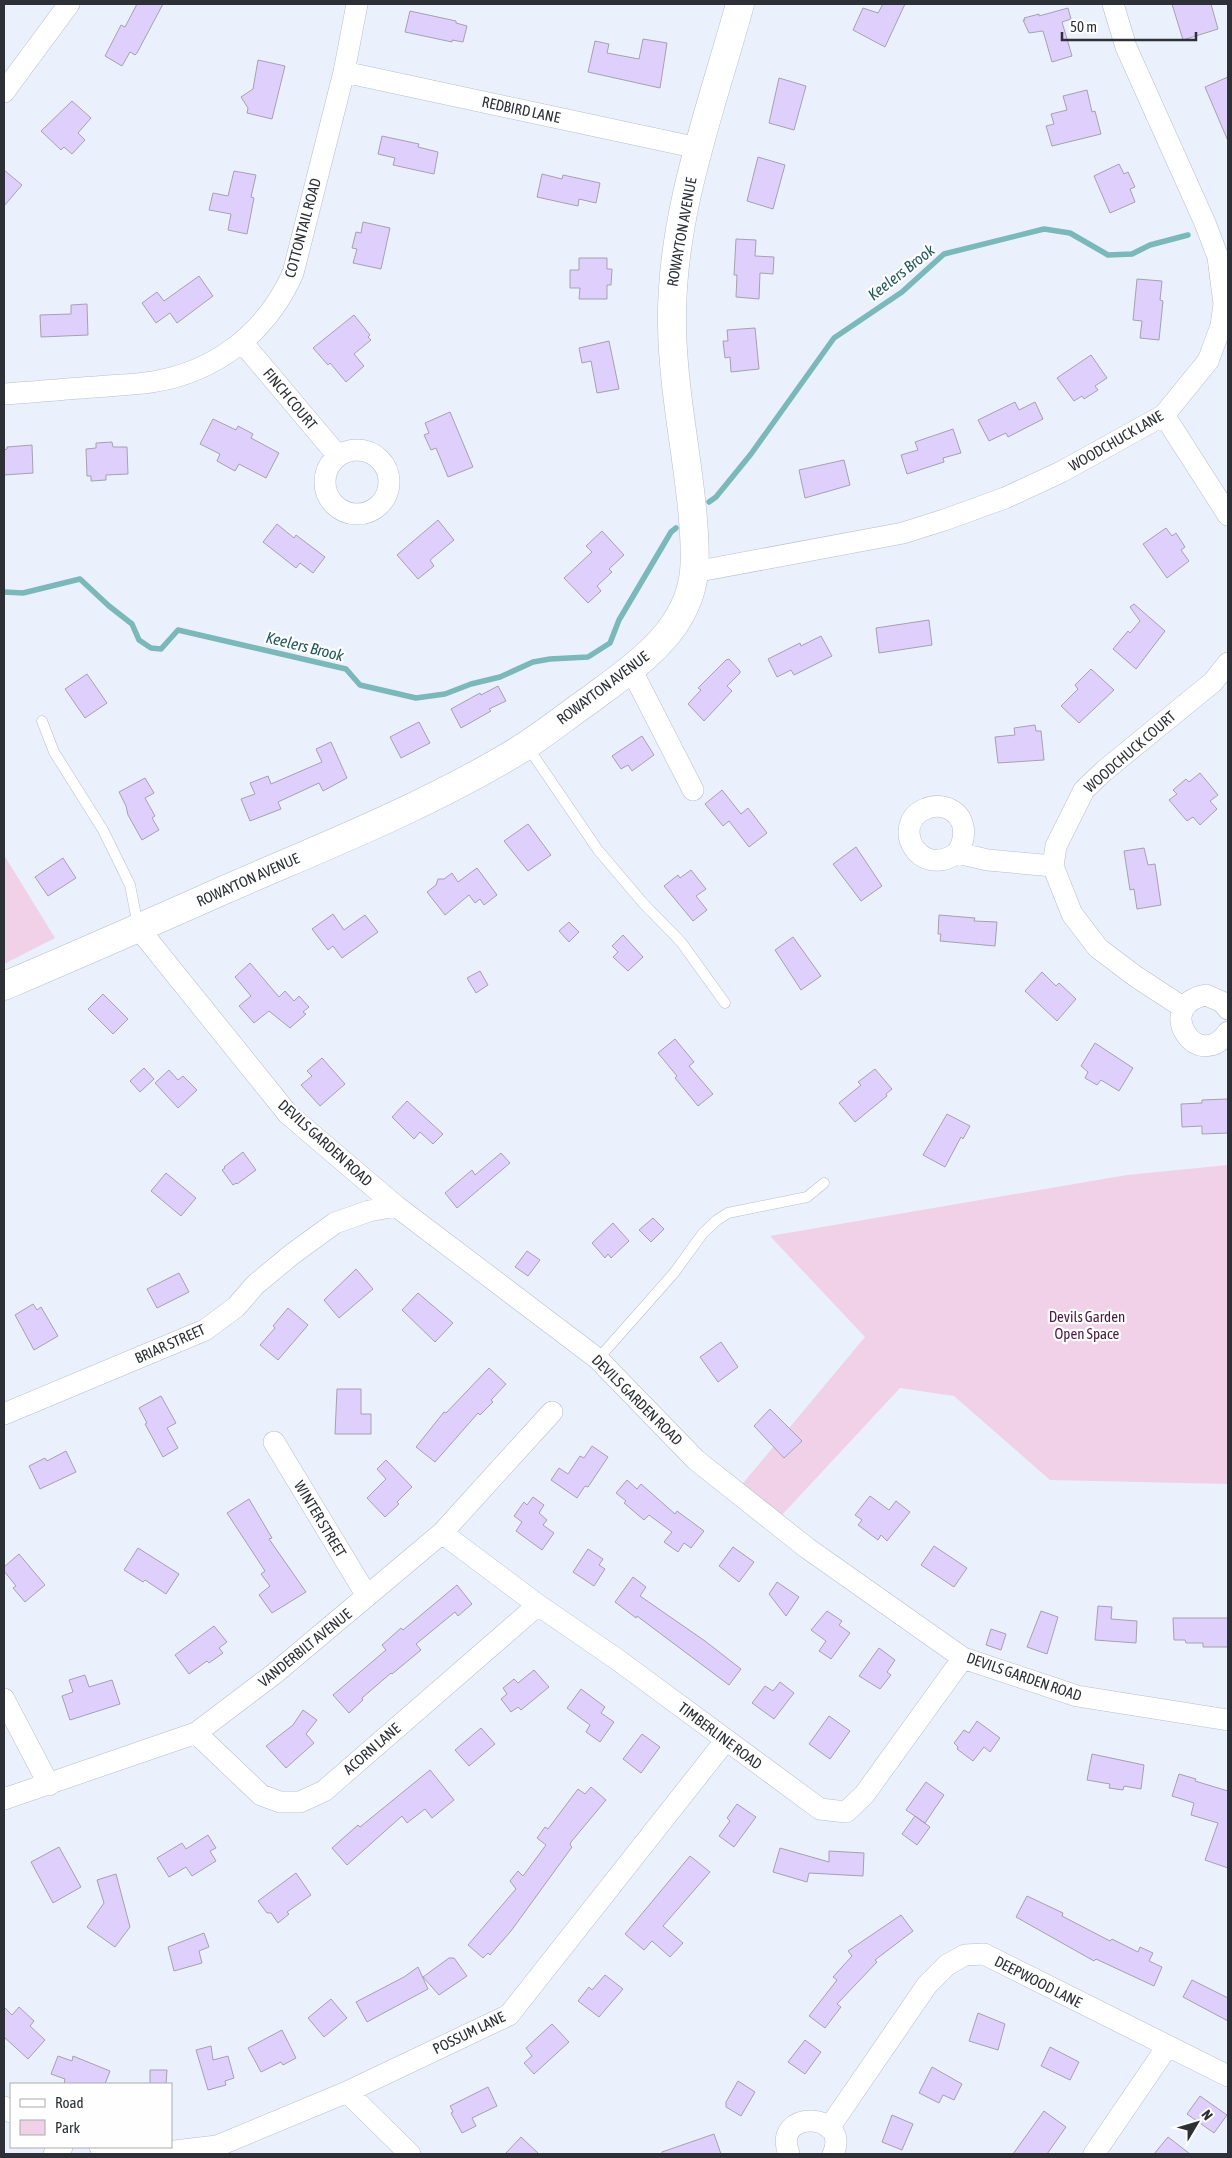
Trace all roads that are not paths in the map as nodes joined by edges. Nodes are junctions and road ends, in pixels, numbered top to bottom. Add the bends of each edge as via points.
1 (69, 4) edge
2 (357, 4) edge
3 (740, 4) edge
4 (1114, 4) edge
5 (344, 72) junction
6 (4, 92) edge
7 (698, 148) junction
8 (242, 342) junction
9 (4, 394) edge
10 (1164, 415) junction
11 (338, 456) dead end
12 (1228, 515) edge
13 (694, 572) junction
14 (1228, 663) edge
15 (631, 669) junction
16 (42, 722) dead end
17 (527, 745) junction
18 (693, 790) dead end
19 (957, 853) dead end
20 (1054, 866) junction
21 (139, 929) junction
22 (4, 986) edge
23 (725, 1003) dead end
24 (1184, 1008) junction
25 (1228, 1009) edge
26 (1228, 1032) edge
27 (824, 1183) dead end
28 (396, 1206) junction
29 (598, 1359) junction
30 (5, 1410) edge
31 (552, 1412) dead end
32 (274, 1442) dead end
33 (442, 1533) junction
34 (367, 1596) junction
35 (538, 1605) junction
36 (963, 1658) junction
37 (4, 1699) edge
38 (1228, 1720) edge
39 (196, 1733) junction
40 (726, 1740) junction
41 (49, 1784) junction
42 (4, 1799) edge
43 (1167, 2047) junction
44 (1228, 2076) edge
45 (347, 2092) junction
46 (829, 2128) junction
47 (110, 2148) edge
48 (410, 2154) edge
49 (789, 2154) edge
50 (833, 2154) edge
51 (1094, 2154) edge

1 - 6 street
2 - 5 street, COTTONTAIL ROAD
3 - 7 street, ROWAYTON AVENUE
4 - 10 street, WOODCHUCK LANE via 1126,47 1205,223 1218,258 1222,283 1221,326 1208,361
5 - 7 street, REDBIRD LANE
5 - 8 street, COTTONTAIL ROAD via 292,273 278,303
7 - 13 street, ROWAYTON AVENUE via 676,251 672,293 674,357 690,484
8 - 9 street, COTTONTAIL ROAD via 218,360 152,382
8 - 11 street, FINCH COURT
10 - 12 street
10 - 13 street, WOODCHUCK LANE via 1061,472 1005,498 944,520 866,541
13 - 15 street, ROWAYTON AVENUE via 690,591 671,631
14 - 20 street, WOODCHUCK COURT via 1213,682 1084,790 1056,846
15 - 17 street, ROWAYTON AVENUE
15 - 18 street
16 - 21 lane via 54,752 102,830 130,885
17 - 21 street, ROWAYTON AVENUE via 442,793
17 - 23 lane via 598,850 642,903 681,942
19 - 20 street via 988,860
20 - 24 street via 1072,914 1098,948
21 - 22 street, ROWAYTON AVENUE
21 - 28 street, DEVILS GARDEN ROAD via 288,1114
24 - 25 street via 1197,997 1206,996 1222,1002
24 - 26 street via 1181,1025 1190,1040 1197,1044 1215,1044
27 - 29 lane via 807,1197 728,1213 717,1220
28 - 29 street, DEVILS GARDEN ROAD
28 - 30 street, BRIAR STREET via 335,1223 291,1255 255,1285 236,1307 205,1330
29 - 36 street, DEVILS GARDEN ROAD via 696,1460 807,1548
31 - 33 street, VANDERBILT AVENUE
32 - 34 street, WINTER STREET
33 - 34 street, VANDERBILT AVENUE
33 - 35 street, TIMBERLINE ROAD
34 - 39 street, VANDERBILT AVENUE via 274,1674
35 - 39 street, ACORN LANE via 324,1791 300,1802 280,1802 261,1795
35 - 40 street, TIMBERLINE ROAD
36 - 38 street, DEVILS GARDEN ROAD via 1077,1696
36 - 40 street, TIMBERLINE ROAD via 864,1795 846,1812 820,1809
37 - 41 street
39 - 41 street, VANDERBILT AVENUE
40 - 45 street, POSSUM LANE via 509,2014
41 - 42 street, VANDERBILT AVENUE
43 - 44 street, DEEPWOOD LANE
43 - 46 street, DEEPWOOD LANE via 984,1954 965,1955 947,1965 927,1985
43 - 51 street
45 - 47 street, POSSUM LANE via 217,2146 175,2151
45 - 48 street
46 - 49 street via 815,2120 800,2122 789,2134
46 - 50 street via 836,2142

